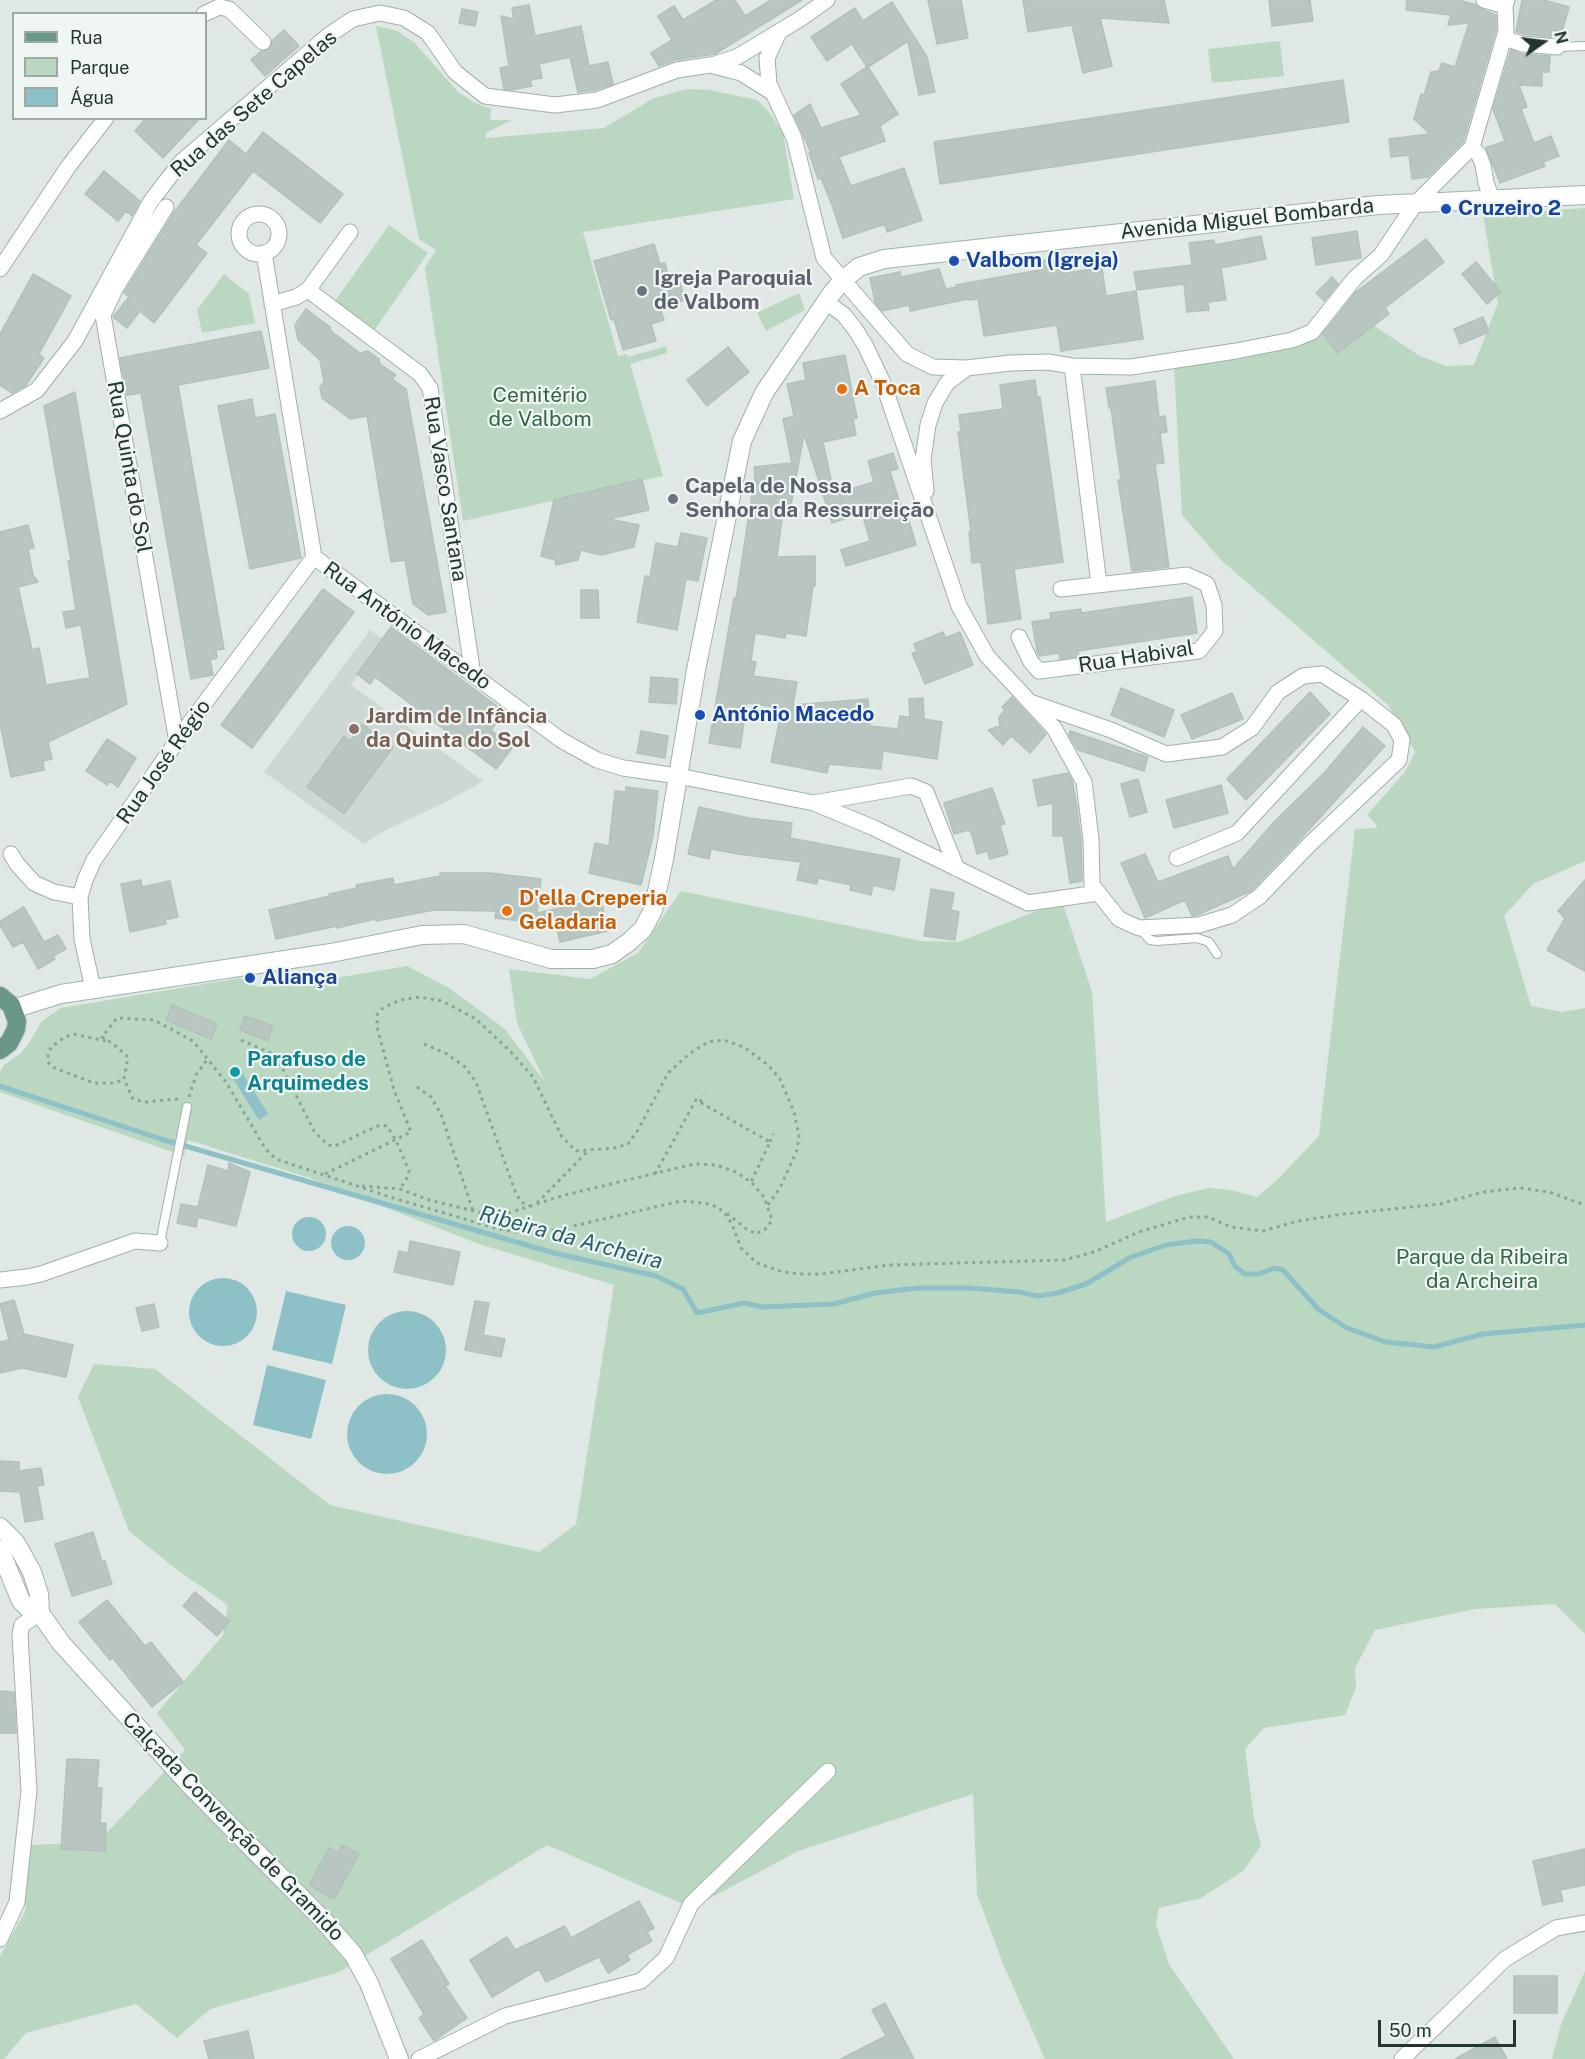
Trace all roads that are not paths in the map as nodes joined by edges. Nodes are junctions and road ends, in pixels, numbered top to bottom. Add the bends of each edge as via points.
1 (826, 0) edge
2 (1484, 0) edge
3 (1506, 3) edge
4 (207, 13) edge
5 (779, 32) junction
6 (1504, 38) junction
7 (263, 42) dead end
8 (1585, 46) edge
9 (1557, 47) joint
10 (710, 65) junction
11 (773, 93) junction
12 (104, 120) edge
13 (1472, 147) junction
14 (1585, 195) edge
15 (1492, 200) junction
16 (1415, 204) junction
17 (166, 207) dead end
18 (350, 232) dead end
19 (264, 253) dead end
20 (0, 269) edge
21 (843, 280) junction
22 (308, 290) junction
23 (826, 302) junction
24 (272, 303) junction
25 (1072, 366) junction
26 (968, 368) junction
27 (0, 411) edge
28 (928, 515) junction
29 (314, 557) junction
30 (1099, 584) junction
31 (1061, 590) dead end
32 (1018, 638) dead end
33 (473, 675) junction
34 (1361, 699) junction
35 (1033, 703) junction
36 (177, 742) junction
37 (678, 776) junction
38 (814, 803) junction
39 (11, 854) dead end
40 (1177, 858) dead end
41 (957, 869) junction
42 (1098, 893) junction
43 (80, 897) junction
44 (1139, 928) junction
45 (1217, 954) dead end
46 (93, 988) junction
47 (7, 1002) edge
48 (0, 1050) edge
49 (187, 1107) dead end
50 (160, 1243) joint
51 (0, 1280) edge
52 (0, 1527) edge
53 (0, 1550) edge
54 (40, 1612) junction
55 (828, 1771) dead end
56 (1585, 1923) edge
57 (0, 1939) edge
58 (399, 2059) edge
59 (419, 2059) edge
60 (1402, 2059) edge

1 - 5 street
2 - 3 street
3 - 6 street
4 - 7 street via 219,7 229,9
5 - 10 street via 737,57
5 - 11 street via 767,58
6 - 9 street
6 - 13 street
8 - 9 lane
10 - 11 street, Rua das Sete Capelas via 741,73
10 - 27 street, Rua das Sete Capelas via 677,70 597,100 555,105 508,99 485,96 455,72 428,33 404,18 380,13 353,19 330,34 180,163 151,201 75,341 37,390
11 - 21 street via 794,138 824,258
12 - 20 street
13 - 15 street via 1483,165
13 - 16 street
14 - 15 street, Avenida Miguel Bombarda
15 - 16 street, Avenida Miguel Bombarda
16 - 21 street, Avenida Miguel Bombarda via 884,259 859,267
16 - 25 street via 1381,255 1356,278 1312,332 1236,351 1131,367
17 - 36 street, Rua Quinta do Sol via 103,315
18 - 22 street
19 - 24 street, Rua António Macedo
21 - 23 street, Avenida Miguel Bombarda
21 - 26 street via 907,354 933,367
22 - 24 street
22 - 33 street, Rua Vasco Santana via 420,374 430,388
23 - 28 street via 844,315 865,345 883,383
23 - 37 street, Avenida Miguel Bombarda via 764,393 742,441
24 - 29 street, Rua António Macedo
25 - 26 street via 1048,362
25 - 30 street
26 - 28 street via 946,383 928,424 923,459
28 - 35 street via 959,606 987,656
29 - 33 street, Rua António Macedo
29 - 36 street, Rua José Régio
30 - 31 street, Rua Habival
30 - 32 street, Rua Habival via 1188,575 1207,584 1214,605 1215,632 1199,651 1039,671
33 - 37 street, Rua António Macedo via 561,740 597,760
34 - 35 street via 1322,674 1303,676 1278,692 1251,728 1222,747 1166,754 1112,730
34 - 40 street via 1237,833
34 - 44 street via 1394,725 1402,740 1399,760 1259,897 1232,915 1199,925
35 - 42 street via 1054,728 1084,782 1092,885
36 - 43 street, Rua José Régio via 94,860
37 - 38 street, Rua António Macedo
37 - 46 street, Avenida Miguel Bombarda via 653,910 643,929 612,954 593,959 551,958 464,934 422,935
38 - 41 street
38 - 41 street via 911,786 926,792
39 - 43 street via 34,883
41 - 42 street via 1028,903
42 - 44 street via 1119,919
43 - 46 street, Rua José Régio via 82,939
44 - 45 lane via 1150,940 1197,938 1209,942
46 - 47 street, Avenida Miguel Bombarda
47 - 48 main road via 17,1021 16,1029
49 - 50 lane
50 - 51 street via 135,1241 41,1274
52 - 54 street, Calçada Convenção de Gramido via 15,1542 32,1572
53 - 54 street, Calçada Convenção de Gramido via 21,1600 28,1608
54 - 57 street via 22,1625 20,1635 29,1791 16,1902
54 - 58 street, Calçada Convenção de Gramido via 60,1643 353,1954 369,1983
55 - 59 street via 691,1904 666,1958 640,1981 505,2016
56 - 60 street via 1556,1928 1506,1959

